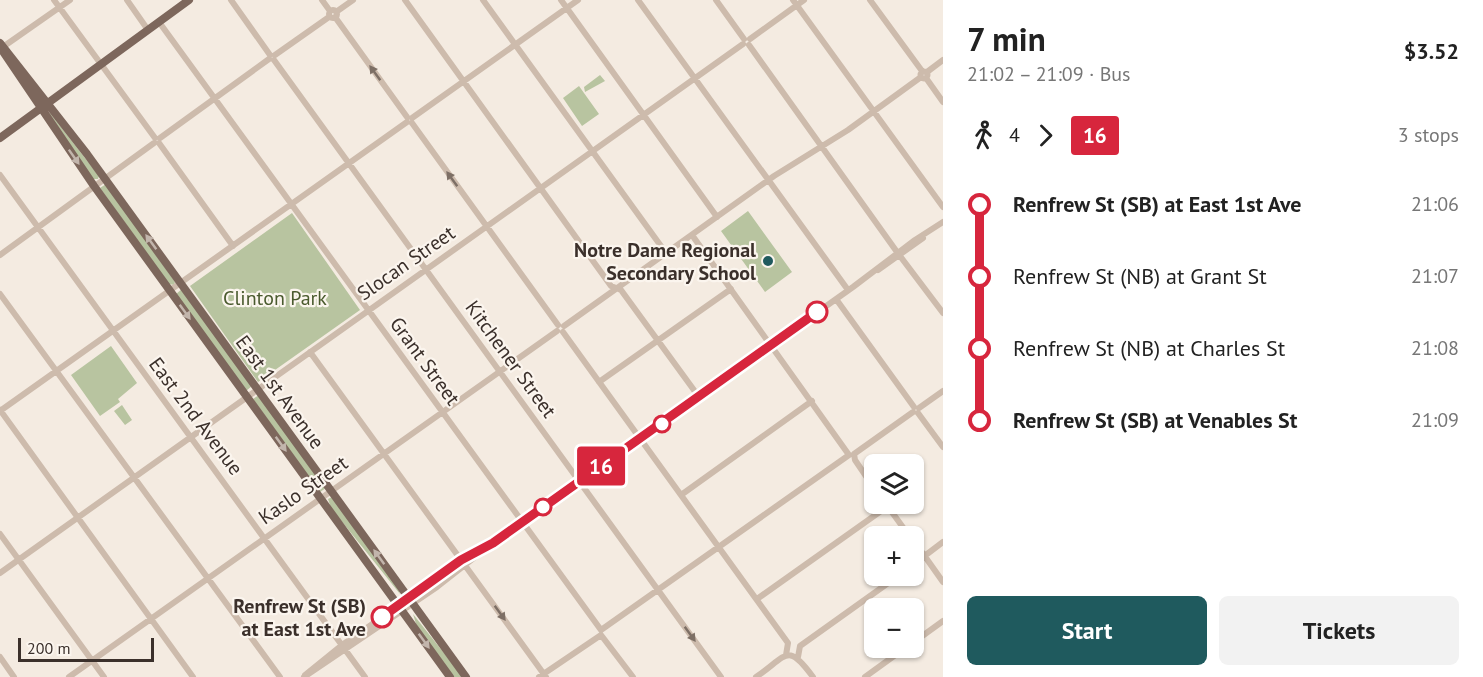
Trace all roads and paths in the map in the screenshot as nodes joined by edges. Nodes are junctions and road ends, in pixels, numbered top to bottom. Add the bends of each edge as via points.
1 (54, 0) edge
2 (70, 0) edge
3 (127, 0) edge
4 (189, 0) edge
5 (231, 0) edge
6 (322, 0) edge
7 (353, 0) edge
8 (405, 0) edge
9 (483, 0) edge
10 (561, 0) edge
11 (578, 0) edge
12 (638, 0) edge
13 (716, 0) edge
14 (804, 0) edge
15 (870, 0) edge
16 (795, 3) edge
17 (59, 8) junction
18 (567, 8) junction
19 (333, 14) junction
20 (159, 22) junction
21 (148, 30) junction
22 (746, 42) junction
23 (516, 45) junction
24 (1, 47) edge
25 (272, 57) junction
26 (943, 60) edge
27 (100, 64) junction
28 (924, 75) junction
29 (695, 78) junction
30 (464, 82) junction
31 (215, 99) junction
32 (943, 102) edge
33 (44, 106) junction
34 (873, 111) junction
35 (644, 115) junction
36 (410, 120) junction
37 (0, 138) edge
38 (157, 141) junction
39 (822, 146) junction
40 (592, 152) junction
41 (349, 164) junction
42 (0, 175) edge
43 (105, 178) junction
44 (769, 180) junction
45 (94, 186) junction
46 (541, 188) junction
47 (291, 205) junction
48 (943, 207) edge
49 (717, 217) junction
50 (943, 222) edge
51 (486, 226) junction
52 (37, 228) junction
53 (692, 235) junction
54 (233, 246) junction
55 (666, 253) junction
56 (900, 254) junction
57 (0, 255) edge
58 (426, 269) junction
59 (181, 284) junction
60 (617, 288) junction
61 (730, 289) junction
62 (848, 290) junction
63 (170, 291) junction
64 (0, 294) edge
65 (836, 299) junction
66 (368, 310) junction
67 (943, 313) edge
68 (560, 328) junction
69 (112, 332) junction
70 (658, 340) junction
71 (771, 345) junction
72 (310, 352) junction
73 (57, 371) junction
74 (499, 371) junction
75 (599, 382) junction
76 (257, 389) junction
77 (943, 391) edge
78 (247, 397) junction
79 (699, 397) junction
80 (812, 401) junction
81 (916, 410) junction
82 (0, 411) edge
83 (441, 412) junction
84 (190, 437) junction
85 (640, 439) junction
86 (943, 447) edge
87 (384, 453) junction
88 (851, 455) junction
89 (864, 474) edge
90 (134, 477) junction
91 (579, 481) junction
92 (332, 491) junction
93 (681, 495) junction
94 (321, 498) junction
95 (875, 514) edge
96 (78, 517) junction
97 (521, 522) junction
98 (0, 534) edge
99 (265, 538) junction
100 (943, 542) edge
101 (720, 549) junction
102 (924, 556) joint
103 (18, 560) junction
104 (463, 563) junction
105 (0, 573) edge
106 (208, 578) junction
107 (943, 582) edge
108 (884, 586) edge
109 (659, 591) junction
110 (757, 600) junction
111 (411, 601) junction
112 (401, 608) junction
113 (152, 619) junction
114 (943, 621) edge
115 (601, 632) junction
116 (924, 635) edge
117 (344, 648) junction
118 (793, 650) junction
119 (0, 657) edge
120 (891, 658) edge
121 (92, 661) junction
122 (543, 676) edge
123 (14, 677) edge
124 (69, 677) edge
125 (104, 677) edge
126 (193, 677) edge
127 (280, 677) edge
128 (304, 677) edge
129 (365, 677) edge
130 (450, 677) edge
131 (466, 677) edge
132 (633, 677) edge
133 (721, 677) edge
134 (756, 677) edge
135 (813, 677) edge
136 (865, 677) edge

1 - 17 street
2 - 17 street
3 - 21 street
4 - 20 main road
5 - 25 street, Kitchener Street
6 - 19 street
7 - 19 street
8 - 30 street
9 - 23 street
10 - 18 street
11 - 18 street
12 - 29 street
13 - 22 street
14 - 16 street, Slocan Street
15 - 28 street
16 - 22 street, Slocan Street
16 - 34 street
17 - 24 street
17 - 27 street
18 - 23 street
18 - 35 street
19 - 25 street
36 -> 19 street
20 - 21 main road
20 - 31 street, Grant Street
21 - 27 main road
22 - 29 street, Slocan Street
22 - 39 street
23 - 30 street
23 - 40 street
24 - 33 main road, East 1st Avenue
25 - 31 street
25 - 41 street, Kitchener Street
26 - 28 street, Kaslo Street
27 - 33 main road
27 - 38 street
28 - 32 street
28 - 34 street, Kaslo Street
29 - 35 street, Slocan Street
29 - 44 street
30 - 36 street
30 - 46 street
31 - 38 street
31 - 47 street, Grant Street
33 - 37 main road
33 - 43 main road, East 1st Avenue
33 -> 45 main road, East 1st Avenue
34 - 39 street, Kaslo Street
34 - 48 street
35 - 40 street, Slocan Street
35 - 49 street
36 - 41 street
51 -> 36 street
38 - 43 street
38 - 54 street
39 - 44 street, Kaslo Street
39 - 56 street
40 - 46 street, Slocan Street
40 - 55 street
41 - 47 street
41 - 58 street, Kitchener Street
42 - 52 street, East 2nd Avenue
43 - 45 street
59 -> 43 main road, East 1st Avenue
44 - 49 street, Kaslo Street
44 - 62 street
45 - 52 street
45 - 63 main road, East 1st Avenue
46 - 51 street, Slocan Street
46 - 60 street via 610,285
47 - 54 street
47 - 66 street, Grant Street
49 - 53 street, Kaslo Street
50 - 56 street
51 - 58 street, Slocan Street
51 - 68 street
52 - 57 street
52 - 69 street, East 2nd Avenue
53 - 55 street, Kaslo Street
53 - 61 street
54 - 59 street
55 - 60 street, Kaslo Street
56 - 62 street
56 - 67 street
58 - 66 street, Slocan Street
58 - 74 street, Kitchener Street
59 - 63 street
59 - 76 main road, East 1st Avenue
60 - 68 street, Kaslo Street
60 - 70 street
61 - 70 street
61 - 71 street
62 - 65 street
63 - 69 street
63 -> 78 main road, East 1st Avenue
64 - 73 street
65 - 71 street
65 - 81 street
66 - 72 street, Slocan Street
66 - 83 street, Grant Street
68 - 74 street, Kaslo Street
68 - 75 street
69 - 73 street
69 - 84 street, East 2nd Avenue
70 - 75 street
70 - 79 street
71 - 79 street
71 - 80 street
72 - 76 street, Slocan Street
72 - 87 street
73 - 82 street
73 - 90 street
74 - 83 street, Kaslo Street
74 - 91 street, Kitchener Street
75 - 85 street
76 - 78 street, Slocan Street
76 - 92 main road, East 1st Avenue
77 - 81 street
78 - 84 street, Slocan Street
78 -> 94 main road, East 1st Avenue
79 - 85 street
80 - 88 street
80 - 93 street
81 - 86 street
81 - 88 street
82 - 96 street
83 - 87 street, Kaslo Street
83 - 97 street, Grant Street
84 - 90 street, Slocan Street
84 - 99 street, East 2nd Avenue
85 - 91 street
85 - 93 street
87 - 92 street, Kaslo Street
87 - 104 street
88 - 89 street
88 - 101 street
90 - 96 street, Slocan Street
90 - 106 street
91 - 97 street
91 - 109 street, Kitchener Street
92 - 94 street, Kaslo Street
111 -> 92 main road, East 1st Avenue
93 - 101 street
94 - 99 street, Kaslo Street
94 - 112 main road, East 1st Avenue
95 - 110 street
96 - 103 street, Slocan Street
96 - 113 street
97 - 104 street
97 - 115 street, Grant Street
98 - 103 street
99 - 106 street, Kaslo Street
99 - 117 street, East 2nd Avenue
100 - 102 street
101 - 109 street
101 - 110 street
102 - 107 street
103 - 105 street, Slocan Street
103 - 121 street
104 - 111 street
104 -> 122 street
106 - 113 street, Kaslo Street
106 - 127 street
108 - 118 street
109 - 115 street
109 -> 133 street, Kitchener Street
110 - 118 street
111 - 112 street
111 - 131 main road, East 1st Avenue
112 - 117 street
112 -> 130 main road, East 1st Avenue
113 - 121 street, Kaslo Street
113 - 126 street
114 - 116 street
115 - 122 street
115 - 132 street, Grant Street
117 - 128 street
117 - 129 street, East 2nd Avenue
118 - 134 street
118 - 135 street
119 - 123 street
120 - 136 street
121 - 124 street, Kaslo Street
121 - 125 street

